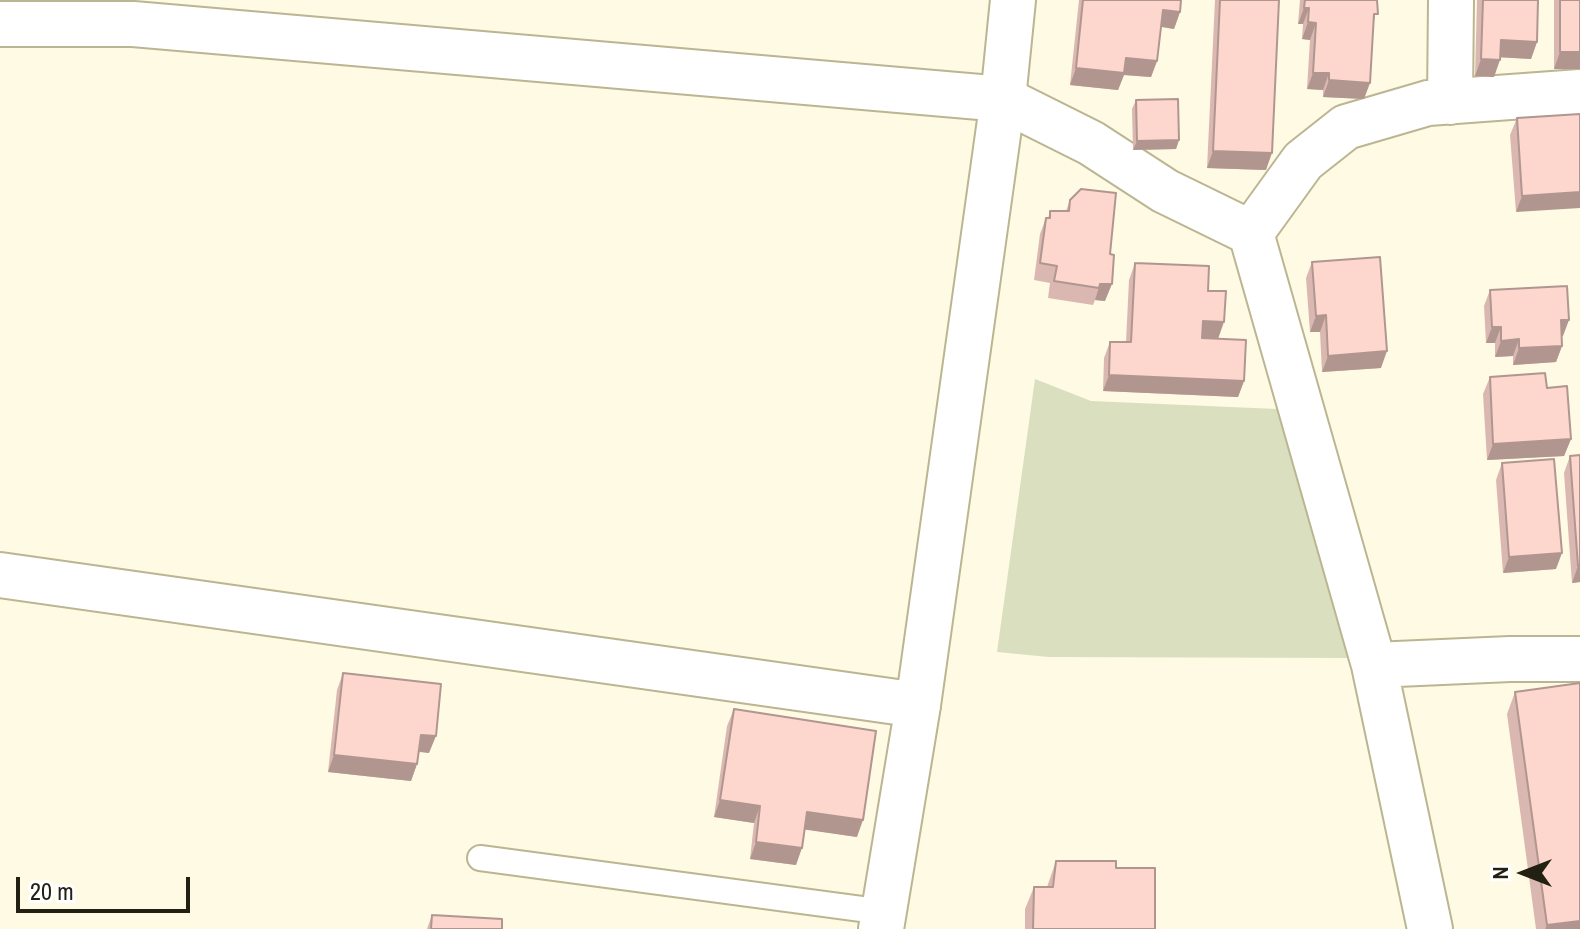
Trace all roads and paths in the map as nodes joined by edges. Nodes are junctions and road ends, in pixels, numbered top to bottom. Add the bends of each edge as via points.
1 (1013, 0) edge
2 (1451, 0) edge
3 (0, 24) edge
4 (1580, 92) edge
5 (1003, 99) junction
6 (1450, 102) junction
7 (1251, 233) junction
8 (0, 575) edge
9 (1580, 659) edge
10 (1374, 665) junction
11 (918, 705) junction
12 (480, 858) dead end
13 (882, 920) edge
14 (1430, 929) edge

1 - 5 street
2 - 6 street
3 - 5 street via 133,24
4 - 6 street
5 - 7 street
5 - 11 street
6 - 7 street via 1428,103 1346,127 1303,161
7 - 10 street
8 - 11 street
9 - 10 street
10 - 14 street
11 - 13 street
12 - 13 lane

